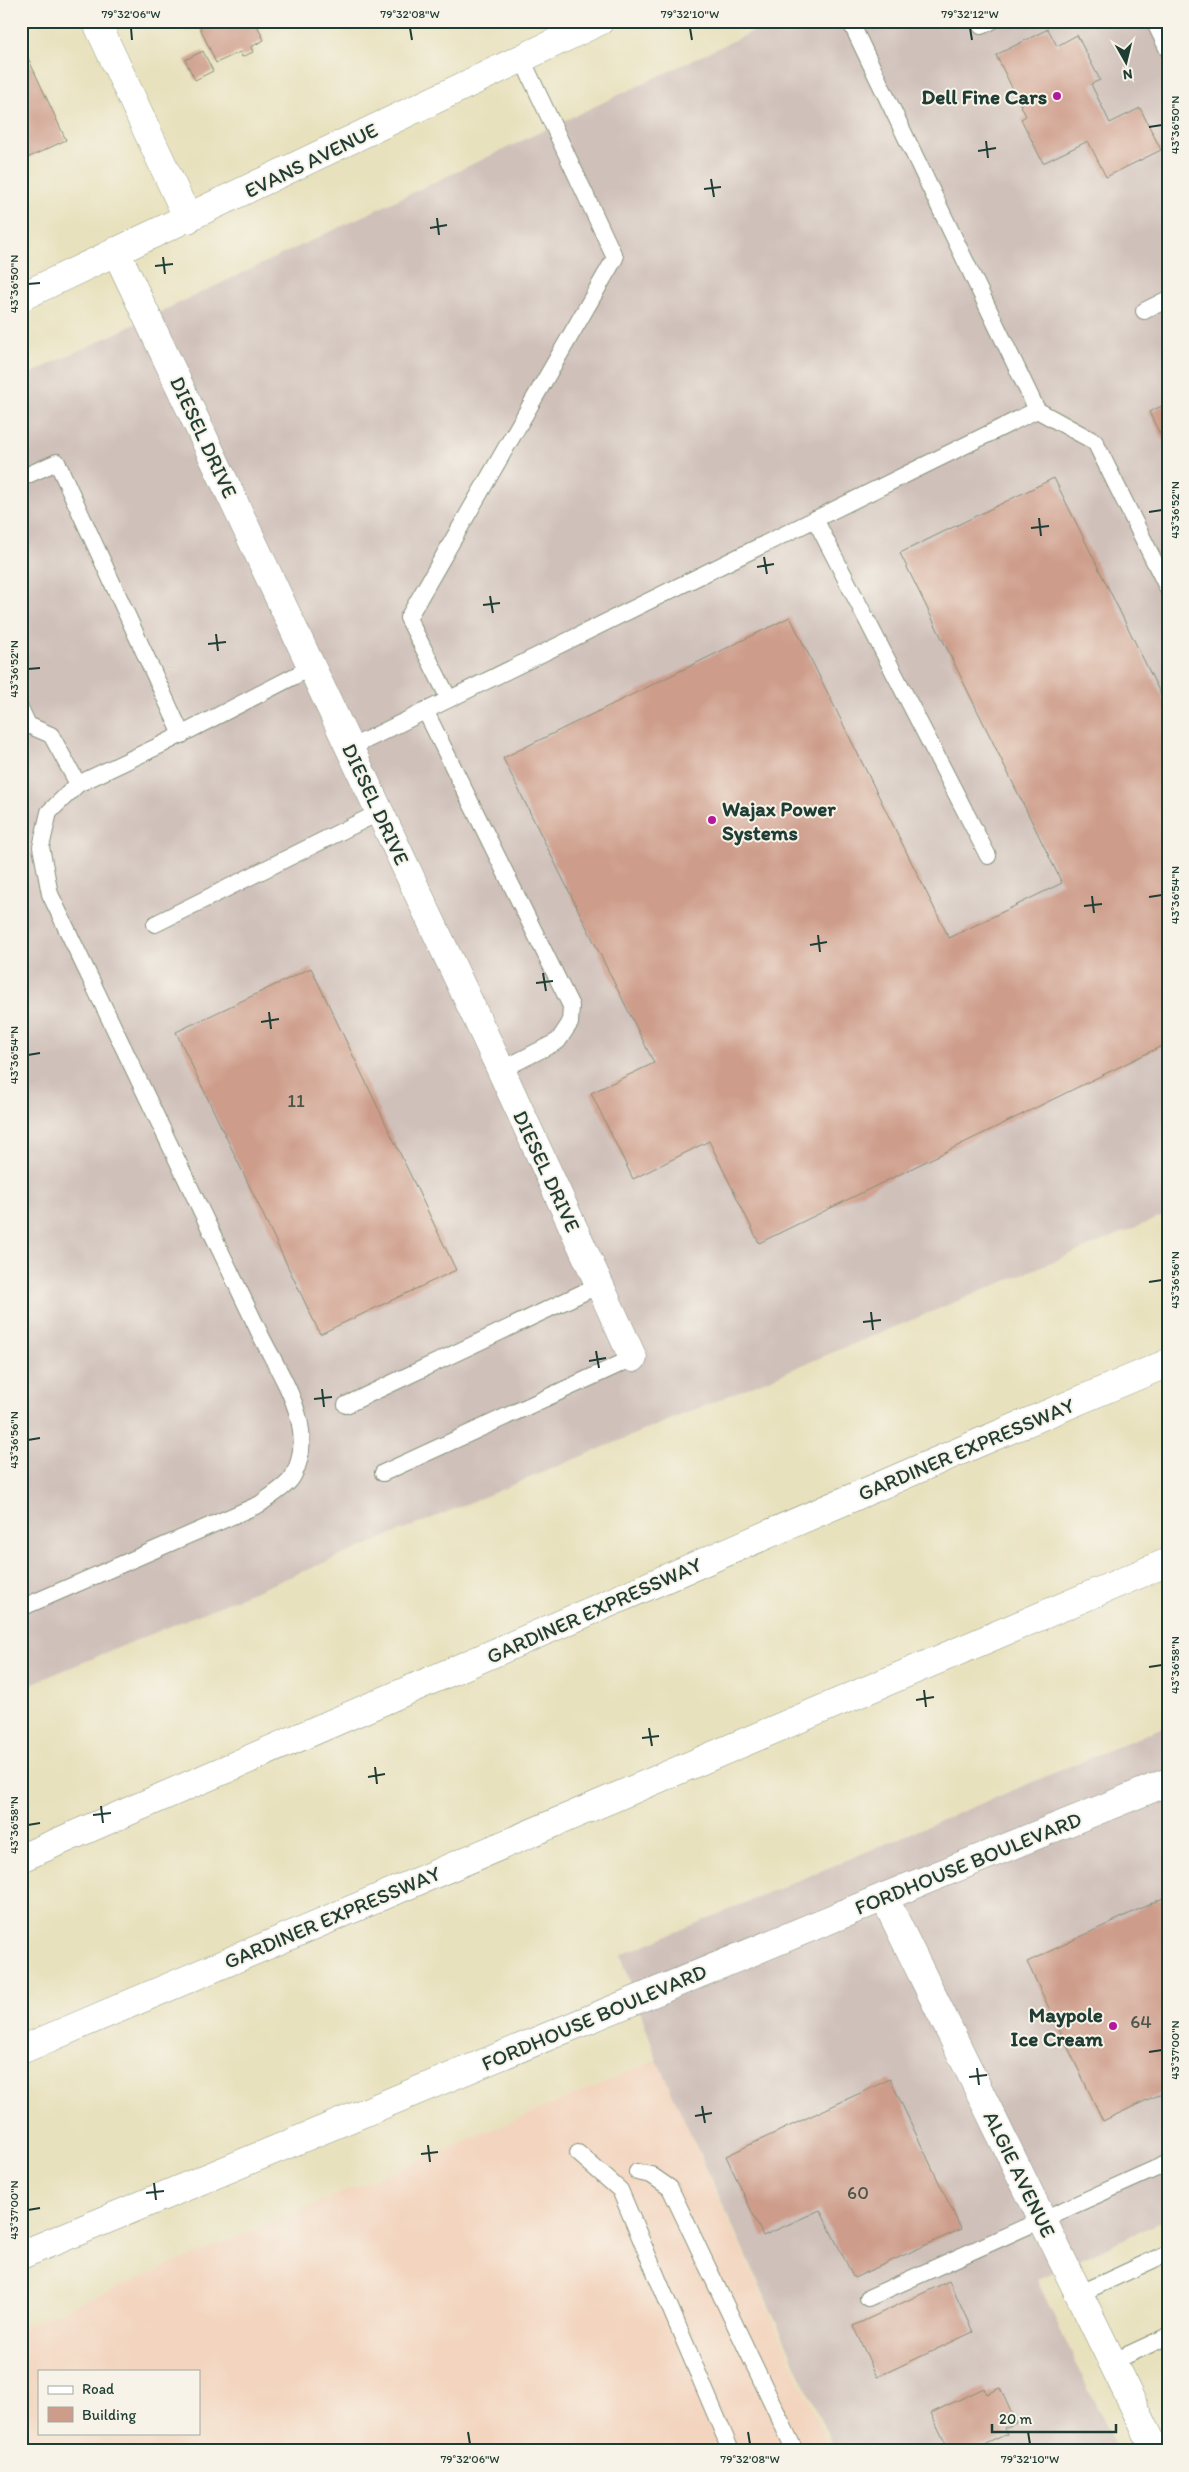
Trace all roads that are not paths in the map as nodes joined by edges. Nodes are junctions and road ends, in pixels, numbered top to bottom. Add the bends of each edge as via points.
1 (96, 21) edge
2 (600, 21) edge
3 (850, 21) edge
4 (1154, 21) edge
5 (1168, 50) edge
6 (522, 59) junction
7 (188, 219) junction
8 (116, 251) junction
9 (21, 297) edge
10 (1168, 300) edge
11 (1144, 311) dead end
12 (1037, 410) junction
13 (21, 478) edge
14 (816, 519) junction
15 (1168, 589) edge
16 (312, 667) junction
17 (449, 698) junction
18 (21, 710) edge
19 (425, 710) junction
20 (182, 735) junction
21 (350, 748) junction
22 (78, 784) junction
23 (380, 812) junction
24 (988, 856) dead end
25 (155, 924) dead end
26 (501, 1070) junction
27 (599, 1285) junction
28 (633, 1358) joint
29 (1168, 1363) edge
30 (346, 1405) dead end
31 (383, 1473) dead end
32 (1168, 1562) edge
33 (21, 1608) edge
34 (1168, 1782) edge
35 (21, 1858) edge
36 (884, 1897) junction
37 (21, 2050) edge
38 (578, 2153) dead end
39 (1168, 2163) edge
40 (637, 2172) dead end
41 (1042, 2218) junction
42 (1168, 2253) edge
43 (21, 2255) edge
44 (1079, 2294) junction
45 (868, 2298) dead end
46 (1168, 2336) edge
47 (1112, 2362) junction
48 (731, 2451) edge
49 (795, 2451) edge
50 (1156, 2451) edge

1 - 7 main road
2 - 6 main road, EVANS AVENUE
3 - 12 lane
4 - 5 lane
6 - 7 main road, EVANS AVENUE
6 - 17 lane via 615,258 408,618
7 - 8 main road, EVANS AVENUE
8 - 9 main road, EVANS AVENUE
8 - 16 main road, DIESEL DRIVE
10 - 11 lane
12 - 14 lane
12 - 15 lane via 1095,442
13 - 20 lane via 57,462
14 - 17 lane
14 - 24 lane
16 - 20 lane
16 - 21 main road, DIESEL DRIVE
17 - 19 lane
18 - 22 lane via 28,724 51,735
19 - 21 lane
19 - 26 lane via 571,1006 570,1023 558,1041
20 - 22 lane
21 - 23 main road, DIESEL DRIVE
22 - 33 lane via 49,812 41,848 50,894 296,1405 303,1444 292,1478 260,1504
23 - 25 lane
23 - 26 main road, DIESEL DRIVE
26 - 27 main road, DIESEL DRIVE
27 - 28 main road, DIESEL DRIVE
27 - 30 lane
28 - 31 lane
29 - 35 main road, GARDINER EXPRESSWAY
32 - 37 main road, GARDINER EXPRESSWAY
34 - 36 main road, FORDHOUSE BOULEVARD
36 - 41 main road, ALGIE AVENUE
36 - 43 main road, FORDHOUSE BOULEVARD
38 - 48 lane via 620,2190
39 - 41 lane
40 - 49 lane via 651,2175 670,2188
41 - 44 main road, ALGIE AVENUE
41 - 45 lane
42 - 44 lane
44 - 47 main road, ALGIE AVENUE
46 - 47 lane
47 - 50 main road, ALGIE AVENUE

